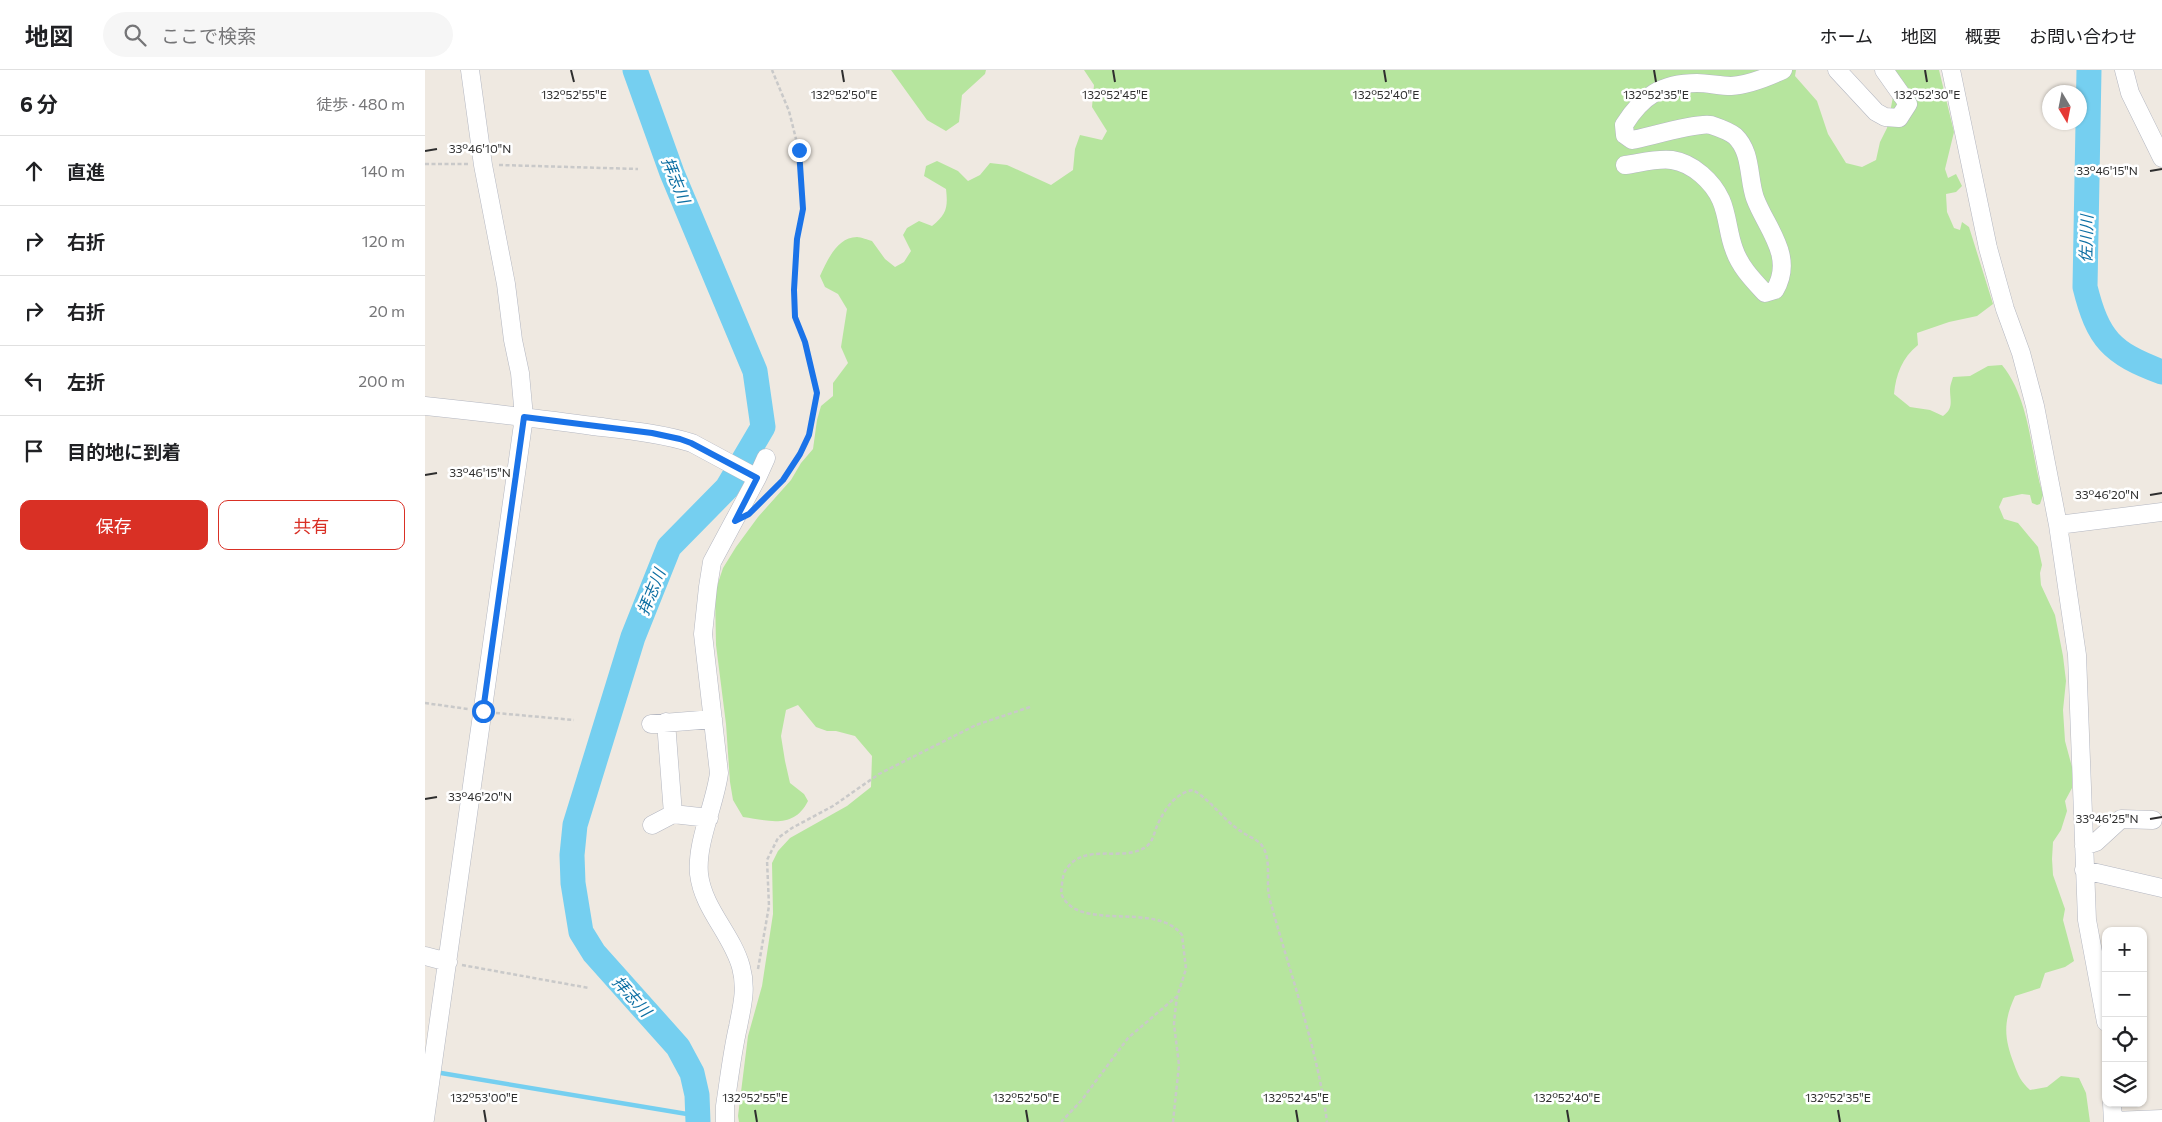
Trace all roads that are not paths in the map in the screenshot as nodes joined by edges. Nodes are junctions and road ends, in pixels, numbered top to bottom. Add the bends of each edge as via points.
1 (470, 70) edge
2 (1783, 70) edge
3 (1837, 70) edge
4 (1884, 70) edge
5 (1951, 70) edge
6 (2124, 70) edge
7 (2162, 158) edge
8 (1625, 165) dead end
9 (425, 406) edge
10 (524, 417) junction
11 (766, 458) dead end
12 (755, 476) junction
13 (2162, 512) edge
14 (2058, 525) junction
15 (713, 719) junction
16 (673, 814) junction
17 (709, 818) junction
18 (2153, 820) dead end
19 (652, 825) dead end
20 (2083, 846) junction
21 (2085, 870) junction
22 (2162, 888) edge
23 (425, 956) edge
24 (448, 962) junction
25 (2105, 1017) edge
26 (2112, 1107) edge
27 (425, 1119) edge
28 (2162, 1119) edge
29 (2113, 1121) edge
30 (725, 1122) edge

1 - 10 street via 483,165 520,373
2 - 8 street via 1733,86 1695,83 1658,90 1635,107 1624,125 1625,135 1632,140 1709,124 1735,135 1745,152 1755,198 1774,234 1783,265 1782,278 1775,290 1765,293 1744,269 1734,250 1721,201 1710,183 1696,171 1669,160
3 - 4 street via 1877,112 1885,117 1899,118 1908,104
5 - 14 street via 1988,248 2035,406
6 - 7 street via 2133,101
9 - 10 street
10 - 12 street via 652,433 686,441
10 - 24 street
11 - 12 street
12 - 15 street via 713,562 703,634
13 - 14 street
14 - 20 street via 2077,655
15 - 16 street via 658,723
15 - 17 street via 719,773
16 - 17 street
16 - 19 street
17 - 30 street via 699,860 702,889 735,950 745,992
18 - 20 street via 2121,819 2096,842
20 - 21 street
21 - 22 street
21 - 25 street via 2087,920
23 - 24 street
24 - 27 street
26 - 29 street
28 - 29 street

